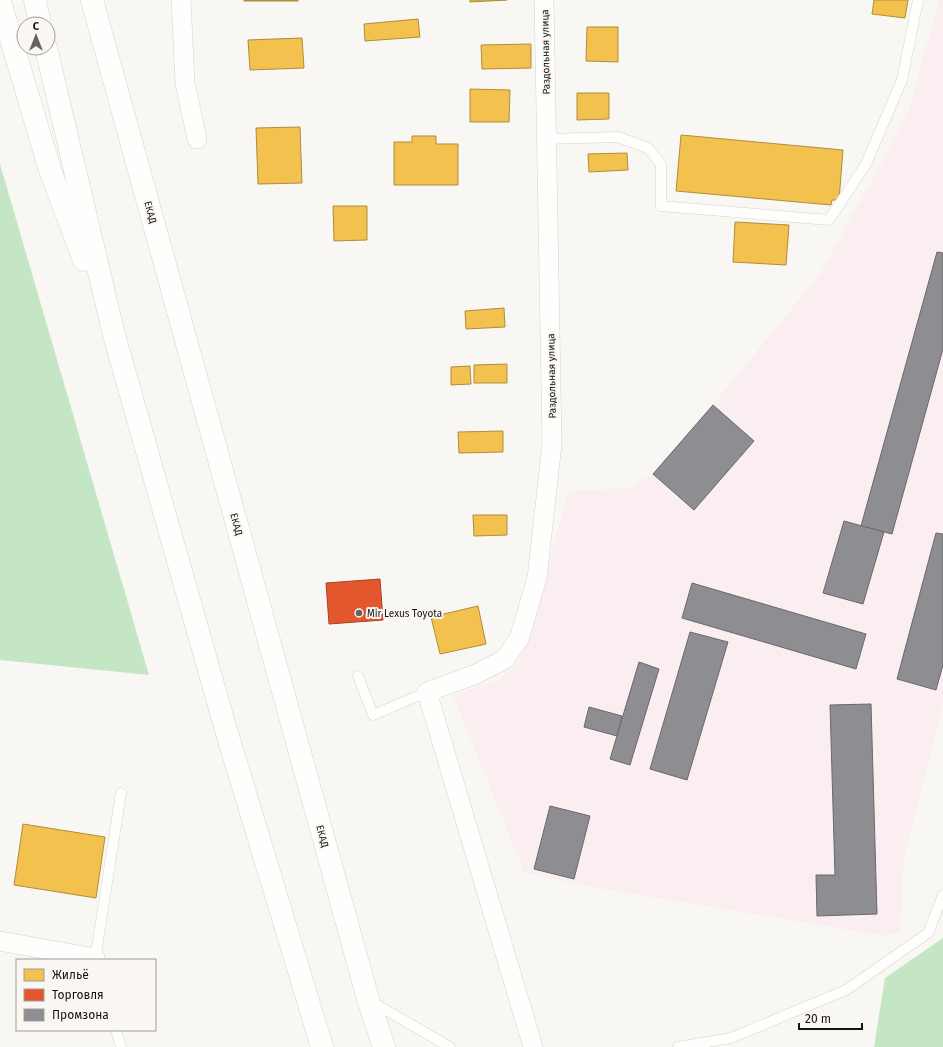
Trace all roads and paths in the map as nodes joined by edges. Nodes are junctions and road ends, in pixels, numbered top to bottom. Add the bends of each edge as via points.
1 (35, 0) edge
2 (181, 0) edge
3 (544, 0) edge
4 (918, 0) edge
5 (93, 1) edge
6 (0, 2) edge
7 (38, 16) edge
8 (48, 56) edge
9 (197, 139) dead end
10 (547, 139) junction
11 (114, 335) junction
12 (358, 676) dead end
13 (427, 692) junction
14 (121, 793) dead end
15 (943, 895) edge
16 (0, 941) edge
17 (95, 959) edge
18 (368, 999) junction
19 (116, 1031) edge
20 (122, 1047) edge
21 (322, 1047) edge
22 (384, 1047) edge
23 (450, 1047) edge
24 (533, 1047) edge
25 (678, 1047) edge

1 - 7 highway
2 - 9 street via 185,83
3 - 10 street, Раздольная улица
4 - 10 lane via 902,80 866,164 829,220 661,206 661,164 648,148 618,137
5 - 18 highway, ЕКАД
6 - 11 highway via 50,170
8 - 11 highway
10 - 13 street, Раздольная улица via 552,444 537,578 519,639 506,659 476,674
11 - 21 highway via 226,730
12 - 13 lane via 372,715
13 - 24 street
14 - 17 lane
15 - 25 lane via 928,933 846,990 731,1038
16 - 17 street
18 - 22 highway, ЕКАД
18 - 23 lane
19 - 20 lane

